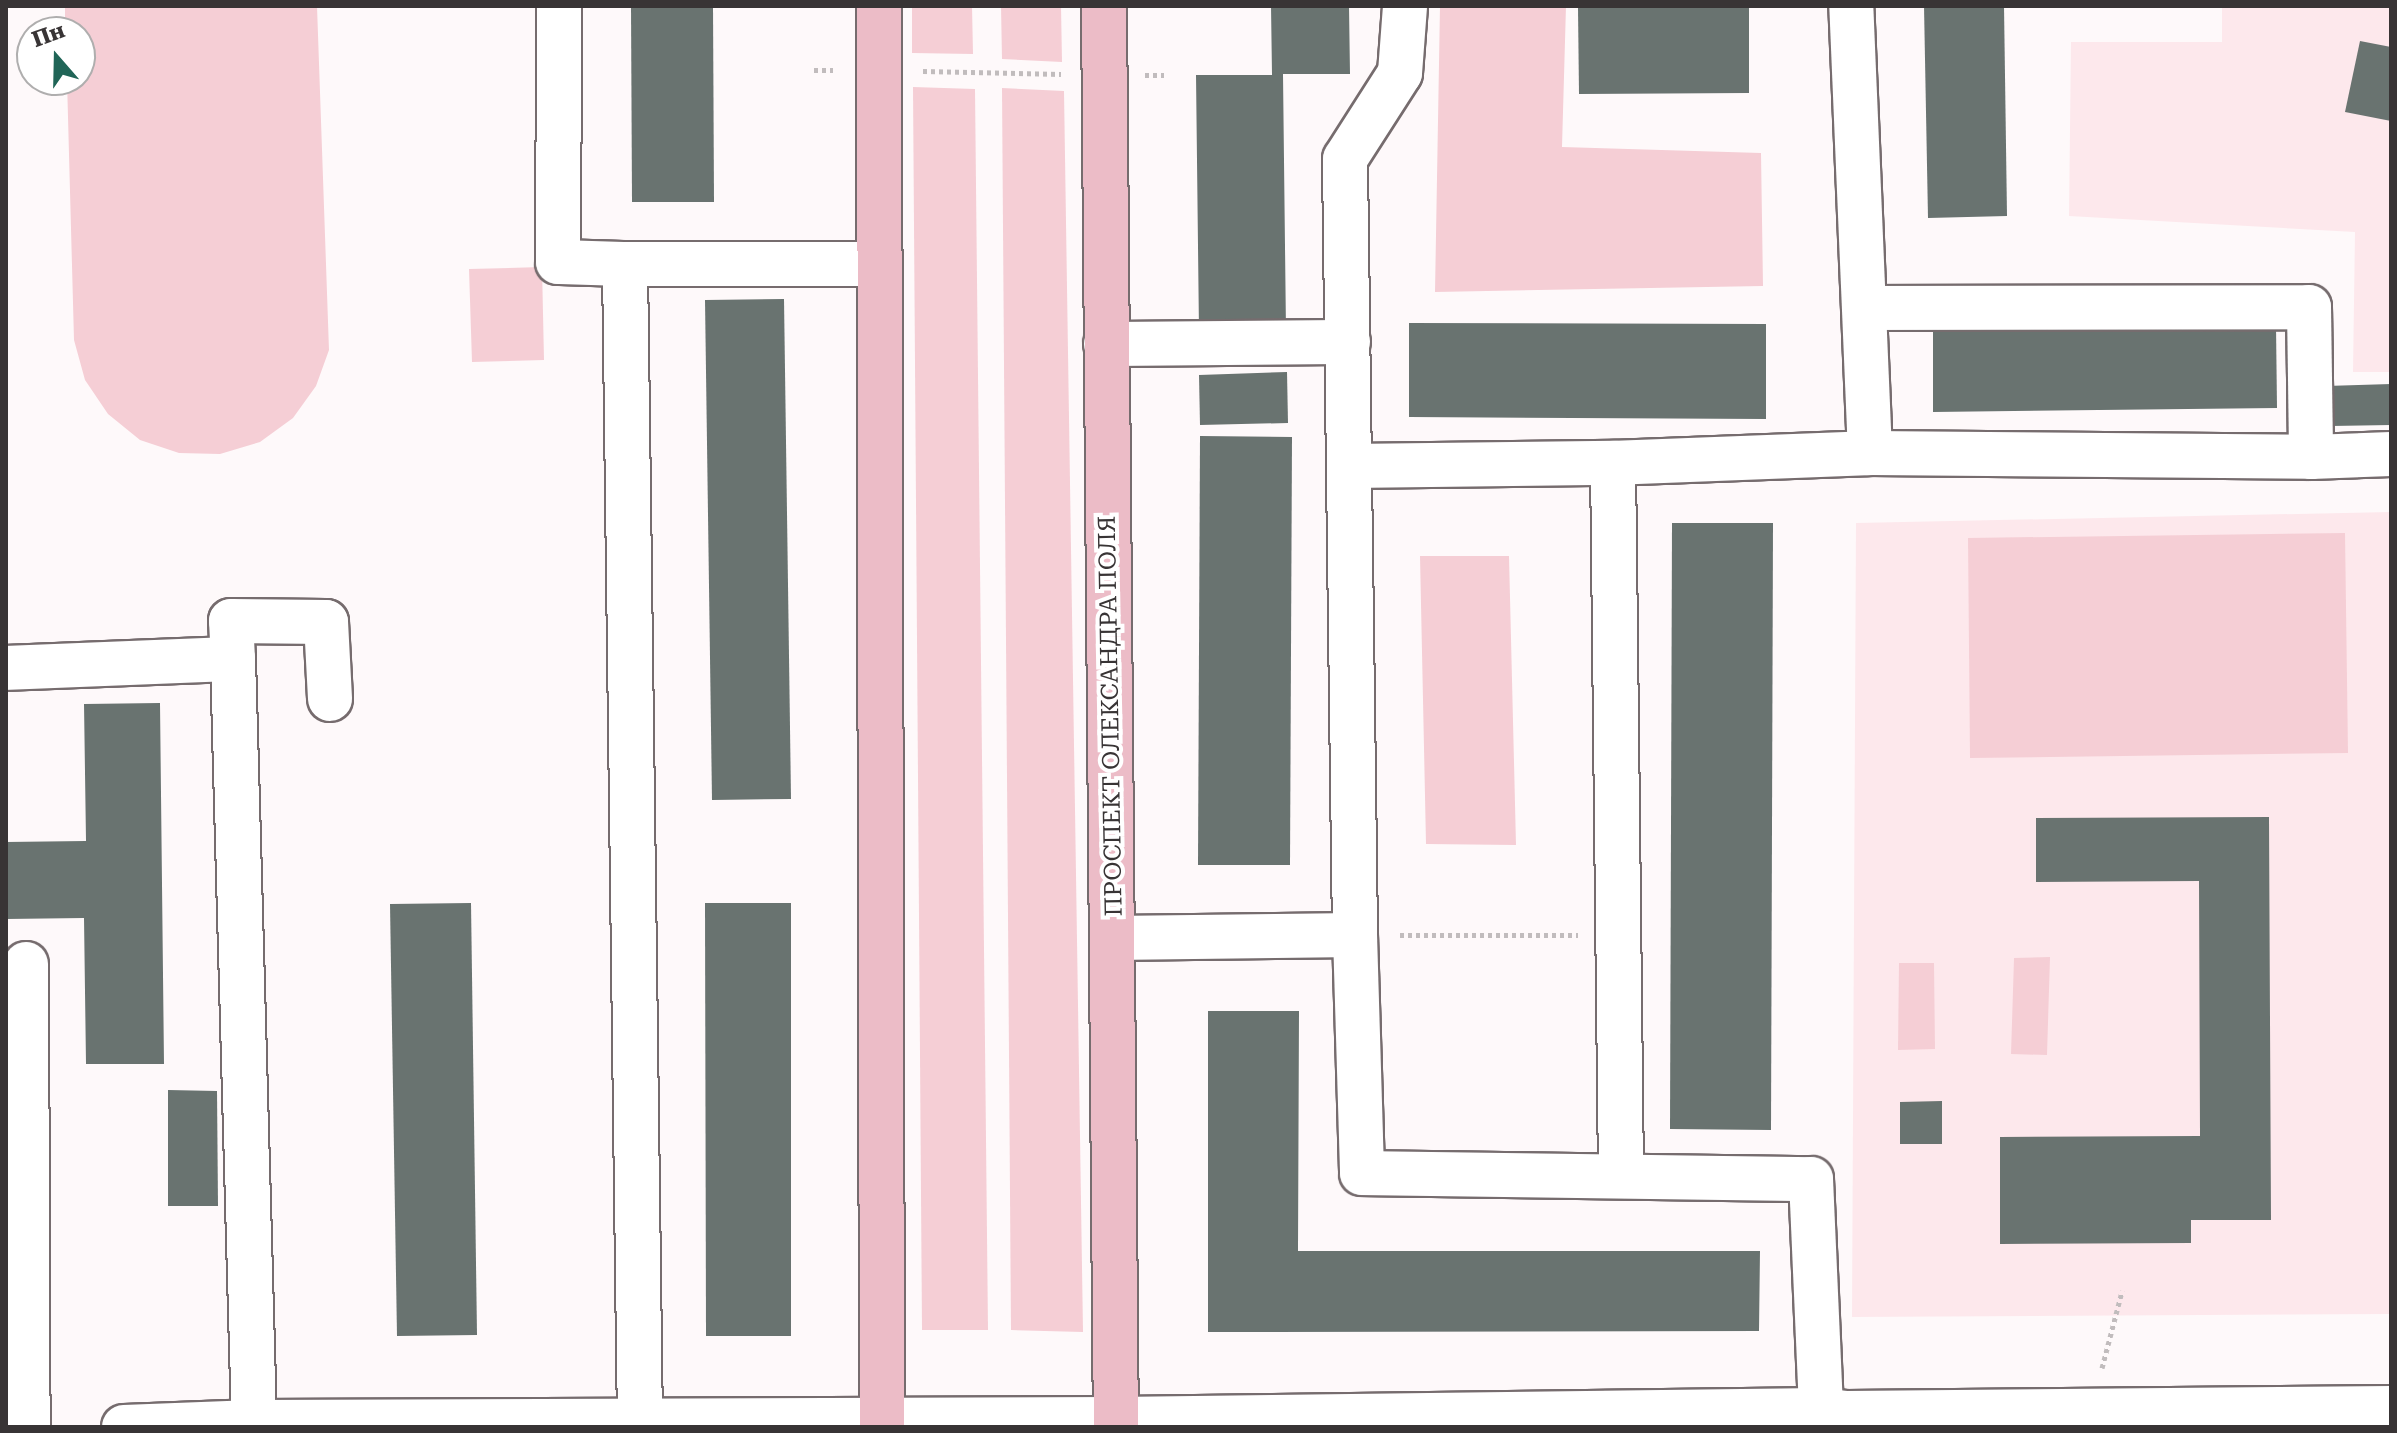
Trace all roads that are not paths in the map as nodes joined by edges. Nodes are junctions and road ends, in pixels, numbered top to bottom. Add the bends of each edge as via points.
1 (559, 6) edge
2 (879, 6) edge
3 (1104, 6) edge
4 (1405, 6) edge
5 (1851, 6) edge
6 (625, 264) junction
7 (877, 264) junction
8 (1879, 308) dead end
9 (1348, 342) junction
10 (1106, 344) junction
11 (1870, 453) junction
12 (2391, 454) edge
13 (2311, 457) junction
14 (1613, 463) junction
15 (1351, 466) junction
16 (233, 659) junction
17 (6, 668) edge
18 (330, 699) dead end
19 (1355, 935) junction
20 (1114, 938) junction
21 (26, 964) dead end
22 (1621, 1176) junction
23 (2391, 1408) edge
24 (1838, 1417) edge
25 (254, 1422) junction
26 (882, 1423) edge
27 (1116, 1423) edge
28 (640, 1424) edge
29 (127, 1426) edge
30 (28, 1427) edge

1 - 6 street via 558,262
2 - 7 main road
3 - 10 main road, ПРОСПЕКТ ОЛЕКСАНДРА ПОЛЯ
4 - 9 street via 1400,73 1345,159
5 - 11 street
6 - 7 street
6 - 28 street
7 - 26 main road
8 - 13 street via 2309,307
9 - 10 street
9 - 15 street
10 - 20 main road, ПРОСПЕКТ ОЛЕКСАНДРА ПОЛЯ
11 - 13 street
11 - 14 street
12 - 13 street
14 - 15 street
14 - 22 street
15 - 19 street
16 - 17 street
16 - 18 street via 231,621 326,622
16 - 25 street
19 - 20 street
19 - 22 street via 1362,1173
20 - 27 main road, ПРОСПЕКТ ОЛЕКСАНДРА ПОЛЯ
21 - 30 street
22 - 24 street via 1811,1179
23 - 24 street
24 - 27 street
25 - 28 street
25 - 29 street
26 - 27 street
26 - 28 street

